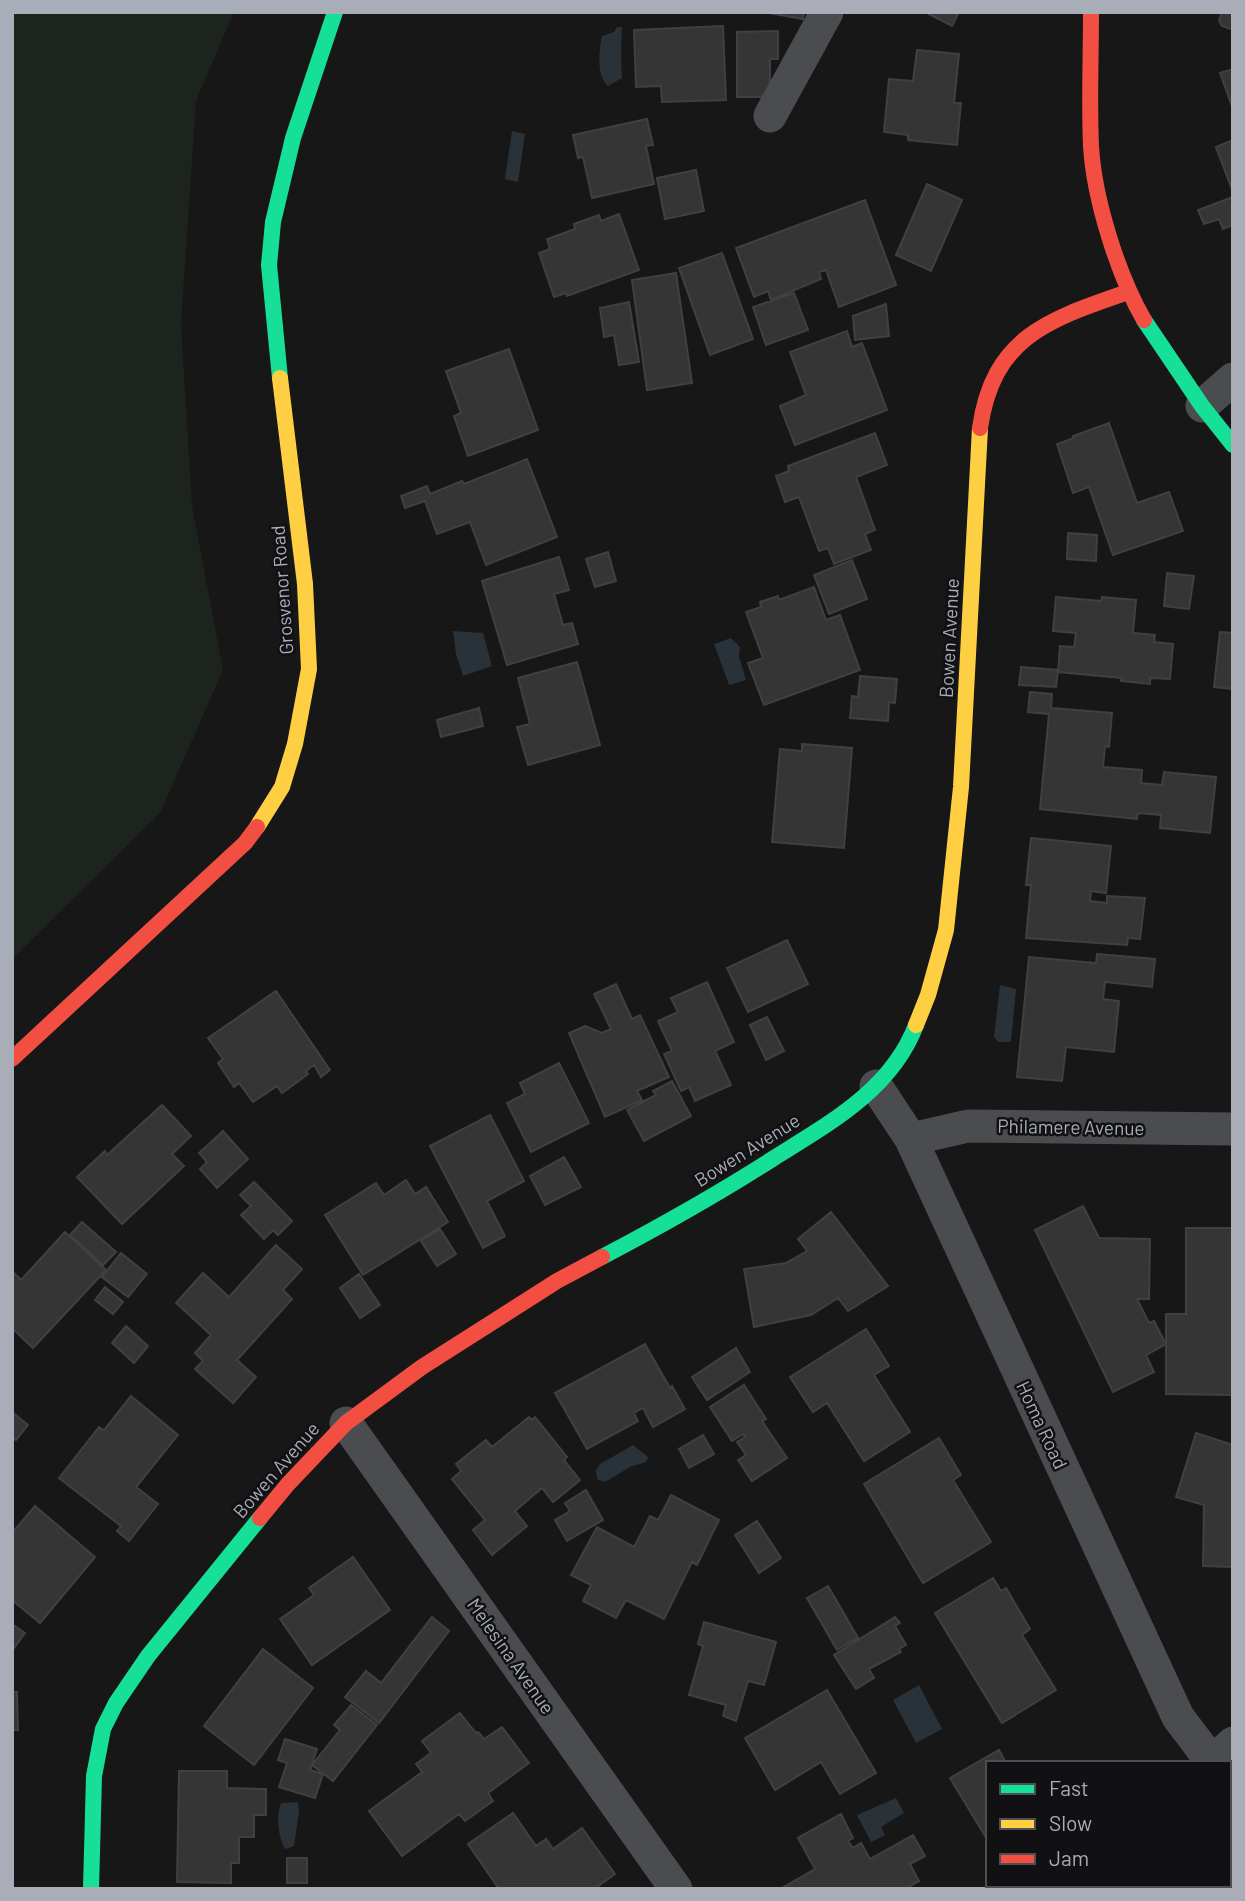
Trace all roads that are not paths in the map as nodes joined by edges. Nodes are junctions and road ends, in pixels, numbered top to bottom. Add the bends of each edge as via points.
1 (335, 12) edge
2 (827, 12) edge
3 (1091, 12) edge
4 (770, 116) dead end
5 (1128, 292) junction
6 (1233, 379) edge
7 (1202, 406) junction
8 (1233, 445) edge
9 (12, 1059) edge
10 (876, 1086) junction
11 (1233, 1129) edge
12 (911, 1139) junction
13 (346, 1423) junction
14 (1233, 1743) edge
15 (1211, 1761) edge
16 (1214, 1761) edge
17 (91, 1889) edge
18 (676, 1889) edge

1 - 9 street, Grosvenor Road via 293,138 273,222 269,265 305,583 309,669 282,787 245,842
2 - 4 street
3 - 5 street via 1091,149 1103,215
5 - 7 street via 1147,328
5 - 10 street, Bowen Avenue via 1080,308 1023,339 1002,361 989,387 981,425 968,692 946,930 910,1042
6 - 7 street
7 - 8 street
10 - 12 street, Homa Road
10 - 13 street, Bowen Avenue via 841,1116 733,1185 557,1281 422,1367
11 - 12 street, Philamere Avenue via 968,1126
12 - 15 street, Homa Road via 1155,1670 1178,1717
13 - 17 street, Bowen Avenue via 288,1484 148,1656 116,1703 103,1729 94,1776
13 - 18 street, Melesina Avenue
14 - 16 street

